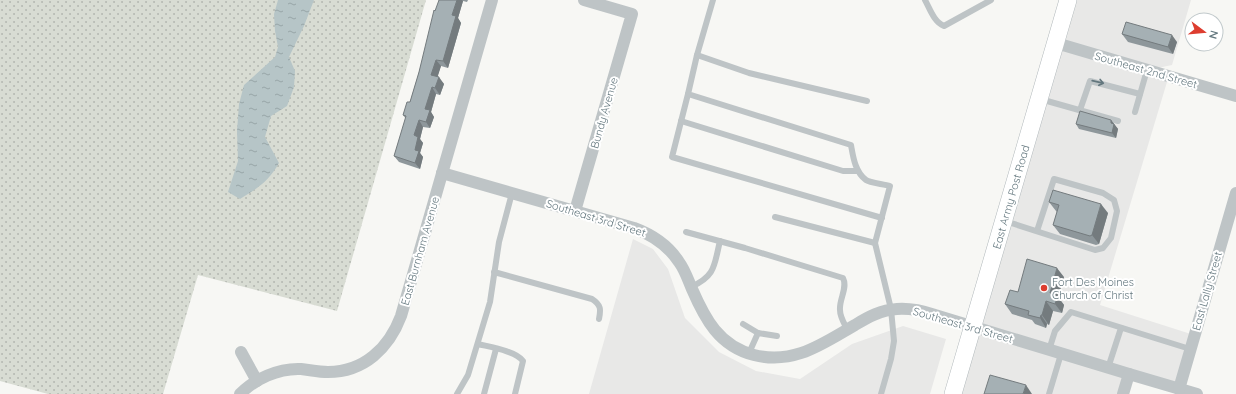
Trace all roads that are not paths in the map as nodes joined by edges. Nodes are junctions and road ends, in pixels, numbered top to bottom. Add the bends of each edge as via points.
1 (492, 0) edge
2 (584, 0) edge
3 (713, 0) edge
4 (925, 0) edge
5 (991, 0) edge
6 (1068, 0) edge
7 (1056, 43) junction
8 (697, 55) junction
9 (1147, 70) junction
10 (688, 94) junction
11 (1140, 94) junction
12 (1236, 96) edge
13 (1040, 99) junction
14 (867, 101) dead end
15 (1080, 110) junction
16 (1135, 112) dead end
17 (681, 121) junction
18 (1118, 121) dead end
19 (858, 171) junction
20 (442, 173) junction
21 (512, 193) junction
22 (1236, 193) edge
23 (576, 211) junction
24 (775, 217) dead end
25 (882, 218) junction
26 (1004, 221) junction
27 (1037, 231) junction
28 (686, 232) dead end
29 (720, 241) junction
30 (876, 243) junction
31 (494, 272) junction
32 (691, 287) junction
33 (891, 309) junction
34 (599, 319) dead end
35 (743, 324) dead end
36 (973, 327) junction
37 (1121, 328) junction
38 (847, 329) junction
39 (758, 333) junction
40 (778, 336) dead end
41 (478, 344) junction
42 (496, 349) junction
43 (1190, 349) junction
44 (241, 352) dead end
45 (1055, 352) junction
46 (749, 353) junction
47 (1108, 368) junction
48 (1129, 374) junction
49 (257, 381) junction
50 (1180, 391) edge
51 (240, 394) edge
52 (457, 394) edge
53 (484, 394) edge
54 (515, 394) edge
55 (881, 394) edge
56 (953, 394) edge
57 (1049, 394) edge
58 (1123, 394) edge
59 (1197, 394) edge

1 - 20 street, East Burnham Avenue
2 - 23 street, Bundy Avenue via 632,14
3 - 8 lane
4 - 5 lane via 936,20 944,26
6 - 7 main road, East Army Post Road
7 - 9 street, Southeast 2nd Street
7 - 13 main road, East Army Post Road
8 - 10 lane
8 - 14 lane via 749,73
9 - 11 lane
9 - 12 street, Southeast 2nd Street
10 - 17 lane
10 - 19 lane via 851,145
15 -> 11 lane via 1090,81
11 - 16 lane
13 - 15 lane
13 - 26 main road, East Army Post Road
15 - 18 lane
17 - 19 lane via 843,171
17 - 25 lane via 672,157
19 - 25 lane via 866,180 890,186
20 - 21 street, Southeast 3rd Street
20 - 49 street, East Burnham Avenue via 401,316 393,335 380,351 368,360 342,370 328,372 299,369 270,374
21 - 23 street, Southeast 3rd Street
21 - 31 lane
22 - 43 street, East Lally Street
23 - 32 street, Southeast 3rd Street via 634,228 660,241 680,262
24 - 30 lane
25 - 30 lane
26 - 27 lane
26 - 36 main road, East Army Post Road
27 - 27 lane via 1095,250 1103,248 1111,238 1117,210 1114,200 1103,193 1054,179
28 - 29 lane
29 - 32 lane via 708,278
29 - 38 lane via 843,278 845,284 840,309 841,318
30 - 33 lane
31 - 34 lane via 592,299 600,306
31 - 41 lane via 490,302
32 - 46 street, Southeast 3rd Street via 703,313 716,332 726,341
33 - 36 street, Southeast 3rd Street via 908,308
33 - 38 street, Southeast 3rd Street
33 - 55 lane via 894,341
35 - 39 lane
36 - 45 street, Southeast 3rd Street
36 - 56 main road, East Army Post Road
37 - 43 lane
37 - 45 lane via 1071,312 1055,331
37 - 47 lane
38 - 46 street, Southeast 3rd Street via 808,351 794,355 781,358
39 - 40 lane
39 - 46 lane
41 - 42 lane
41 - 52 lane via 468,375
42 - 53 lane
42 - 54 lane via 516,354 523,361
43 - 50 street, East Lally Street
44 - 49 street
45 - 47 street, Southeast 3rd Street
45 - 57 lane
47 - 48 street, Southeast 3rd Street
48 - 50 street, Southeast 3rd Street
48 - 58 street
49 - 51 street, East Burnham Avenue
50 - 59 street, Southeast 3rd Street

